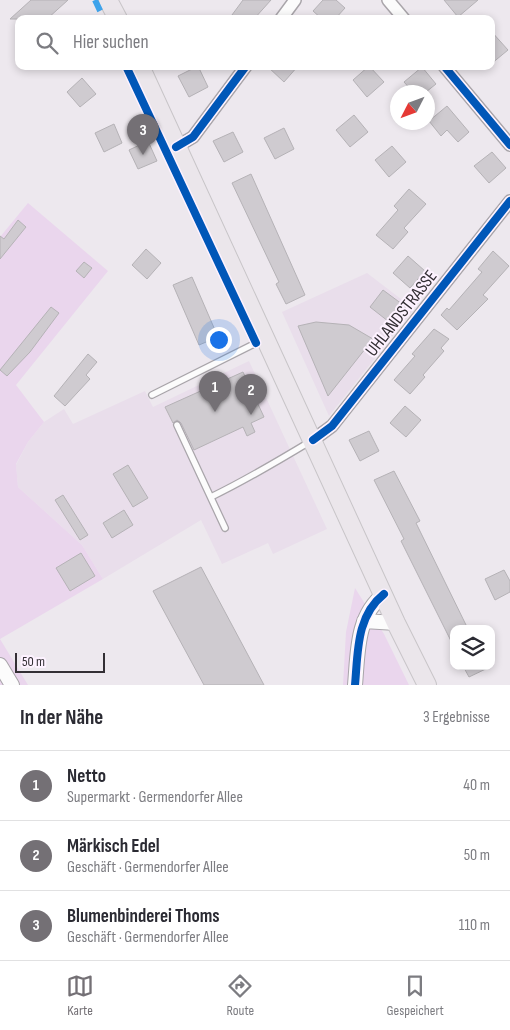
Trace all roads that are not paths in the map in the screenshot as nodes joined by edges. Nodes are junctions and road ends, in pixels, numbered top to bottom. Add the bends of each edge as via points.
1 (108, 0) edge
2 (295, 0) edge
3 (388, 0) edge
4 (116, 15) edge
5 (284, 15) edge
6 (401, 15) edge
7 (142, 70) edge
8 (243, 70) edge
9 (447, 70) edge
10 (510, 145) edge
11 (176, 147) junction
12 (510, 201) edge
13 (267, 338) junction
14 (152, 395) dead end
15 (177, 425) dead end
16 (313, 440) junction
17 (211, 497) junction
18 (225, 528) dead end
19 (384, 594) junction
20 (364, 621) junction
21 (396, 622) junction
22 (0, 665) edge
23 (12, 685) edge
24 (355, 685) edge
25 (428, 685) edge

1 - 4 main road
2 - 5 street
3 - 6 street
7 - 11 main road
8 - 11 street via 193,137
9 - 10 street
11 - 13 main road
12 - 16 street, UHLANDSTRASSE via 332,426
13 - 14 lane
13 - 16 main road
15 - 17 lane
16 - 17 lane via 264,471
16 - 19 main road
17 - 18 lane
19 - 20 street via 367,610
19 - 21 main road
20 - 21 street
20 - 24 street
21 - 25 main road
22 - 23 street

